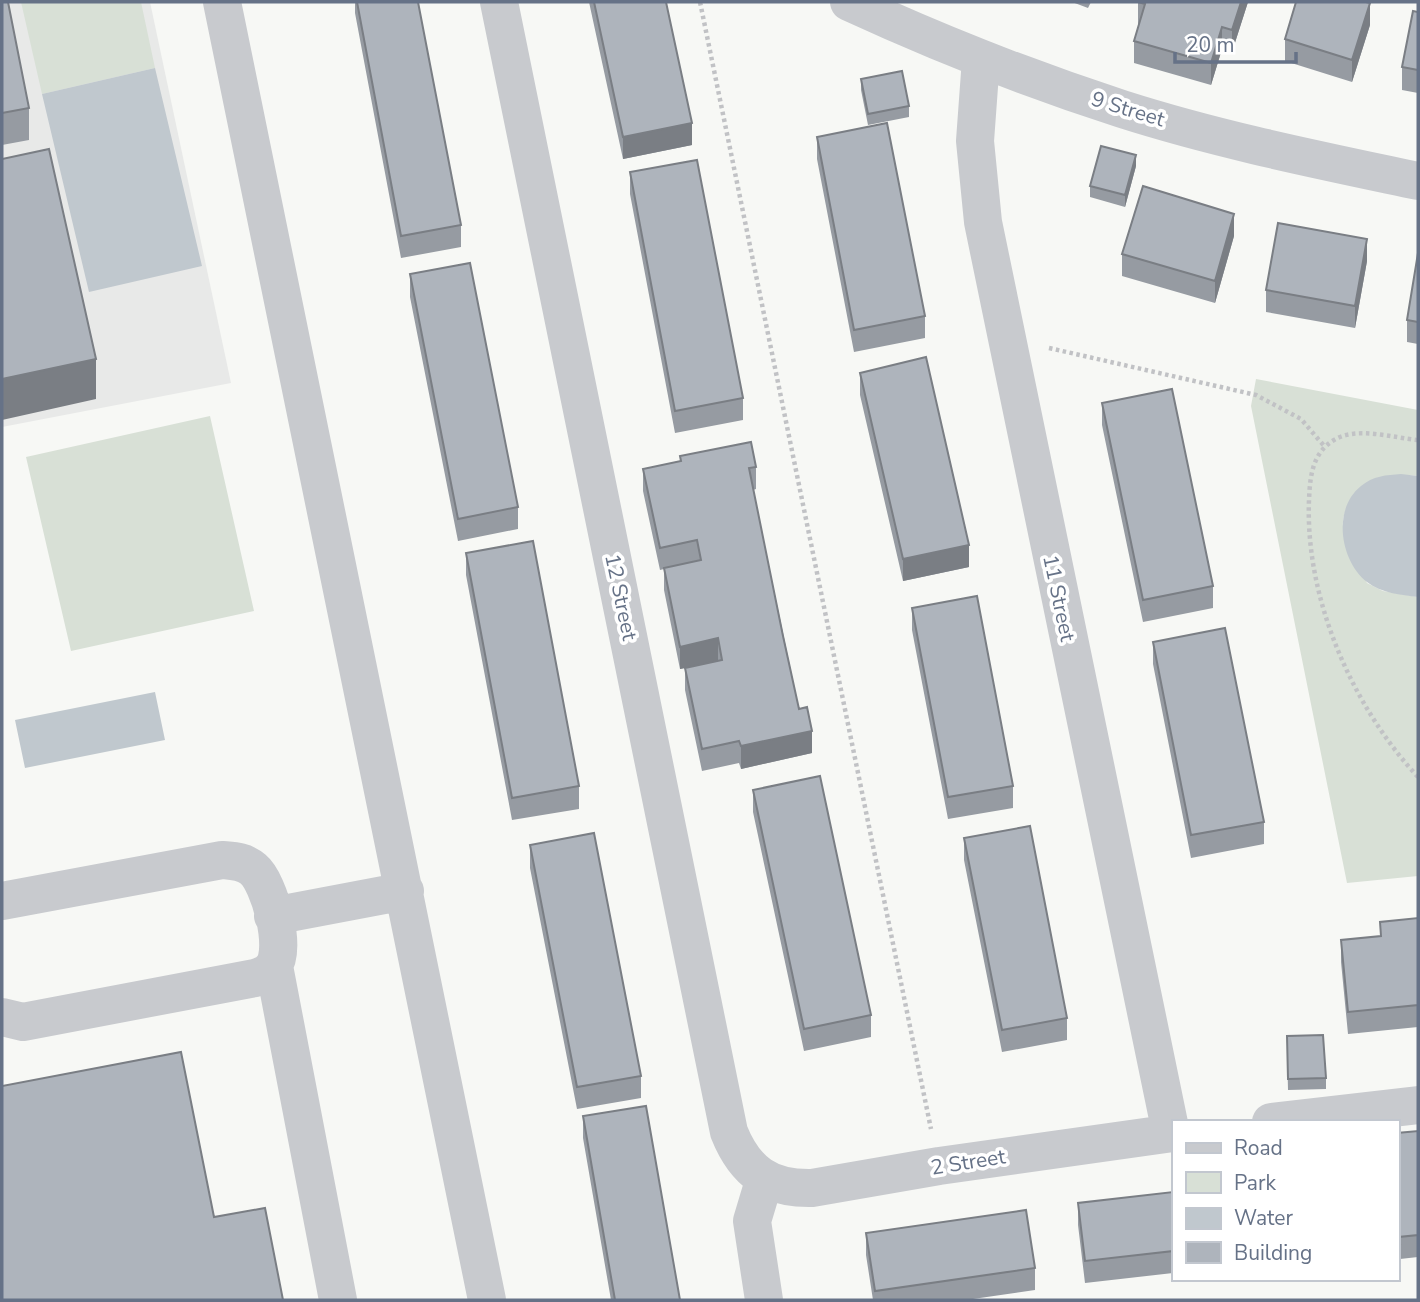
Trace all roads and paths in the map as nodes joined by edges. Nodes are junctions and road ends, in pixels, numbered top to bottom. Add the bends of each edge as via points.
1 (222, 2) edge
2 (499, 2) edge
3 (700, 2) edge
4 (849, 2) edge
5 (981, 60) junction
6 (1418, 181) edge
7 (1005, 338) junction
8 (1418, 440) edge
9 (1325, 447) junction
10 (1418, 777) edge
11 (405, 891) junction
12 (2, 901) edge
13 (273, 916) junction
14 (274, 966) junction
15 (2, 1017) edge
16 (1418, 1105) edge
17 (1288, 1120) edge
18 (1172, 1133) edge
19 (939, 1166) junction
20 (764, 1181) junction
21 (338, 1300) edge
22 (487, 1300) edge
23 (764, 1300) edge

1 - 11 street
2 - 20 street, 12 Street via 729,1132 748,1168
3 - 19 path
4 - 5 street, 9 Street
5 - 6 street, 9 Street via 1137,113 1270,150
5 - 7 street, 11 Street via 975,127 977,181
7 - 9 path via 1256,395 1301,419
7 - 18 street, 11 Street
8 - 9 path via 1348,434
9 - 10 path via 1311,469 1308,518 1318,591 1329,627 1361,694 1380,728
11 - 13 street
11 - 22 street
12 - 13 street via 222,860 251,866 262,877
13 - 14 street via 279,945
14 - 15 street via 255,978 36,1020
14 - 21 street
16 - 17 street
18 - 19 street, 2 Street
19 - 20 street, 2 Street via 812,1188
20 - 23 street via 752,1221

